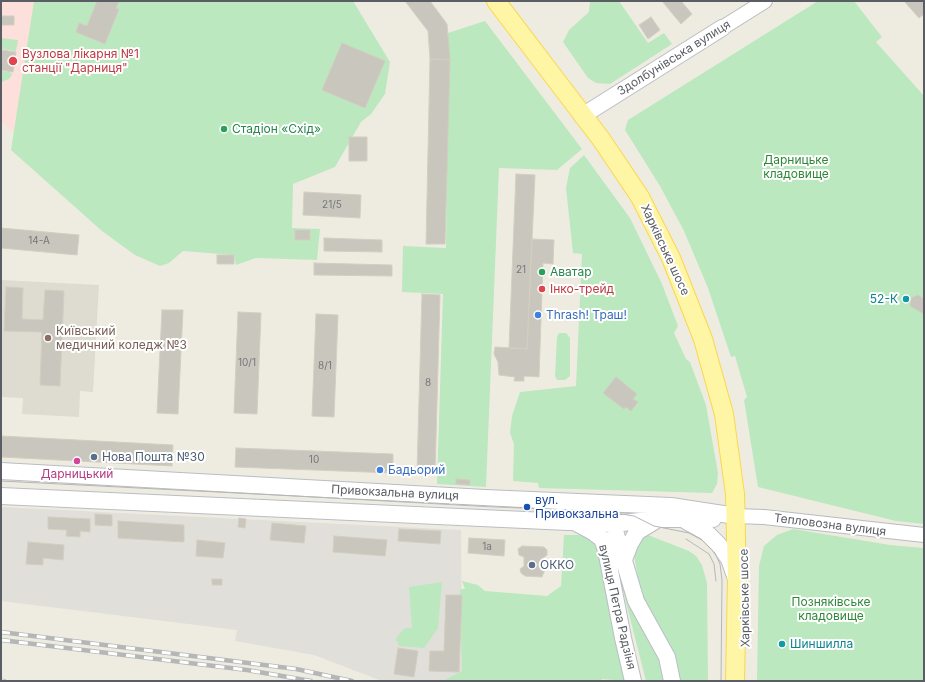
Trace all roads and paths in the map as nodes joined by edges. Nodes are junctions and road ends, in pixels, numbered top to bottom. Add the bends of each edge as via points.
1 (496, 1) edge
2 (765, 1) edge
3 (722, 28) joint
4 (582, 116) junction
5 (1, 471) edge
6 (1, 496) edge
7 (607, 503) junction
8 (736, 516) junction
9 (659, 519) junction
10 (685, 520) junction
11 (577, 523) junction
12 (612, 524) junction
13 (924, 535) edge
14 (624, 562) junction
15 (737, 580) junction
16 (633, 681) edge
17 (672, 681) edge
18 (735, 681) edge
19 (747, 681) edge

1 - 4 main road, Харківське шосе
2 - 3 street, Здолбунівська вулиця
3 - 4 main road, Здолбунівська вулиця
4 - 8 main road, Харківське шосе via 640,197 685,291 708,353 724,414 730,443
5 - 7 main road, Привокзальна вулиця
6 - 11 main road, Привокзальна вулиця
7 - 8 main road, Привокзальна вулиця via 672,506
7 - 12 main road, вулиця Петра Радзіня
8 - 10 main road, Привокзальна вулиця via 711,520
8 - 13 street, Тепловозна вулиця
8 - 15 main road, Харківське шосе
8 - 19 main road, Харківське шосе via 744,532
9 - 10 main road, Привокзальна вулиця
9 - 12 main road, Привокзальна вулиця
9 - 14 main road, вулиця Петра Радзіня via 637,532
10 - 15 main road, Привокзальна вулиця via 706,532 719,545
11 - 12 main road, Привокзальна вулиця
11 - 16 main road, вулиця Петра Радзіня via 602,539 606,550
12 - 14 main road, вулиця Петра Радзіня
14 - 17 main road, вулиця Петра Радзіня via 640,611 667,657
15 - 18 main road, Харківське шосе

